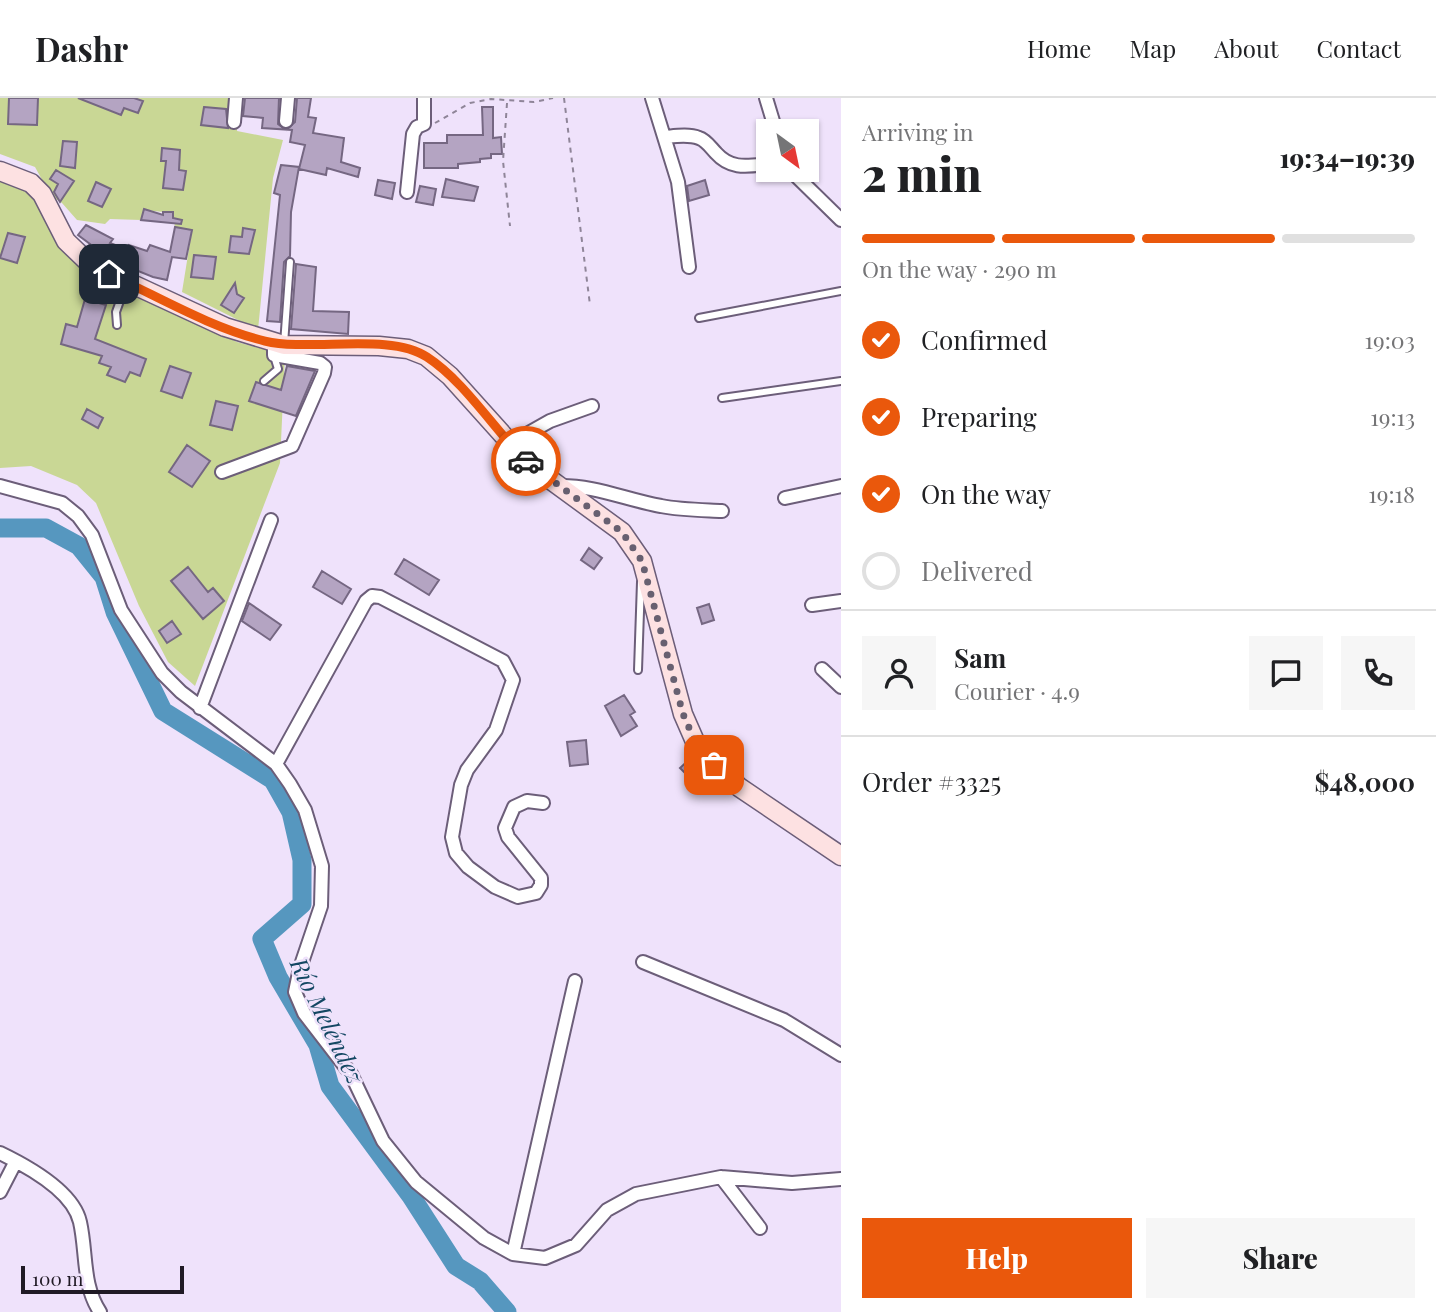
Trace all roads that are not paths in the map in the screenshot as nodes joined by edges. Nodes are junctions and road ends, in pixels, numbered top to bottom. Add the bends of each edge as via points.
1 (236, 98) edge
2 (288, 98) edge
3 (424, 98) edge
4 (652, 98) edge
5 (766, 98) edge
6 (772, 119) edge
7 (286, 121) dead end
8 (234, 122) dead end
9 (665, 137) junction
10 (756, 166) edge
11 (0, 171) edge
12 (802, 182) edge
13 (407, 192) dead end
14 (841, 220) edge
15 (290, 262) dead end
16 (689, 267) dead end
17 (127, 282) junction
18 (841, 291) edge
19 (699, 318) dead end
20 (117, 325) dead end
21 (277, 347) junction
22 (264, 381) dead end
23 (841, 381) edge
24 (722, 398) dead end
25 (592, 406) dead end
26 (509, 443) junction
27 (222, 472) dead end
28 (0, 486) edge
29 (557, 486) junction
30 (841, 486) edge
31 (785, 498) dead end
32 (722, 512) dead end
33 (271, 520) dead end
34 (644, 570) junction
35 (841, 601) edge
36 (811, 604) dead end
37 (822, 669) dead end
38 (638, 670) dead end
39 (841, 687) edge
40 (200, 708) junction
41 (276, 764) junction
42 (543, 803) dead end
43 (841, 856) edge
44 (643, 962) dead end
45 (575, 981) dead end
46 (841, 1055) edge
47 (0, 1153) edge
48 (16, 1161) junction
49 (720, 1177) junction
50 (841, 1180) edge
51 (0, 1192) edge
52 (760, 1228) dead end
53 (513, 1254) junction
54 (100, 1312) edge

1 - 8 street
2 - 7 street
3 - 13 street via 425,124 413,134
4 - 9 street
5 - 6 street
9 - 10 street via 702,139 720,159 734,166
9 - 16 street via 678,182
11 - 17 street via 31,183 42,194 76,253
12 - 14 street
15 - 21 lane
17 - 20 lane via 116,312
17 - 21 street
18 - 19 lane
21 - 22 lane via 278,369
21 - 26 street via 379,346 426,356 450,376
21 - 27 street via 325,367 297,439 288,449
23 - 24 lane
25 - 26 street
26 - 29 street
28 - 40 street via 62,503 78,516 92,535 121,610 137,636 162,673
29 - 32 street via 615,492 661,506
29 - 34 street via 622,532 635,547
30 - 31 street
33 - 40 street
34 - 38 lane
34 - 43 street via 683,714 697,746 738,787
35 - 36 street
37 - 39 street
40 - 41 street
41 - 42 street via 366,601 380,597 503,661 513,680 496,730 461,785 452,837 456,853 495,887 519,897 536,893 541,877 505,828 514,807 527,801
41 - 53 street via 305,810 322,866 321,906 295,992 304,1013 351,1074 383,1141 416,1182 484,1238
44 - 46 street via 784,1020
45 - 53 street
47 - 48 street
48 - 51 street
48 - 54 street via 67,1198 80,1220 87,1279
49 - 50 street via 792,1183
49 - 52 street
49 - 53 street via 636,1194 607,1210 576,1245 561,1254 545,1258

